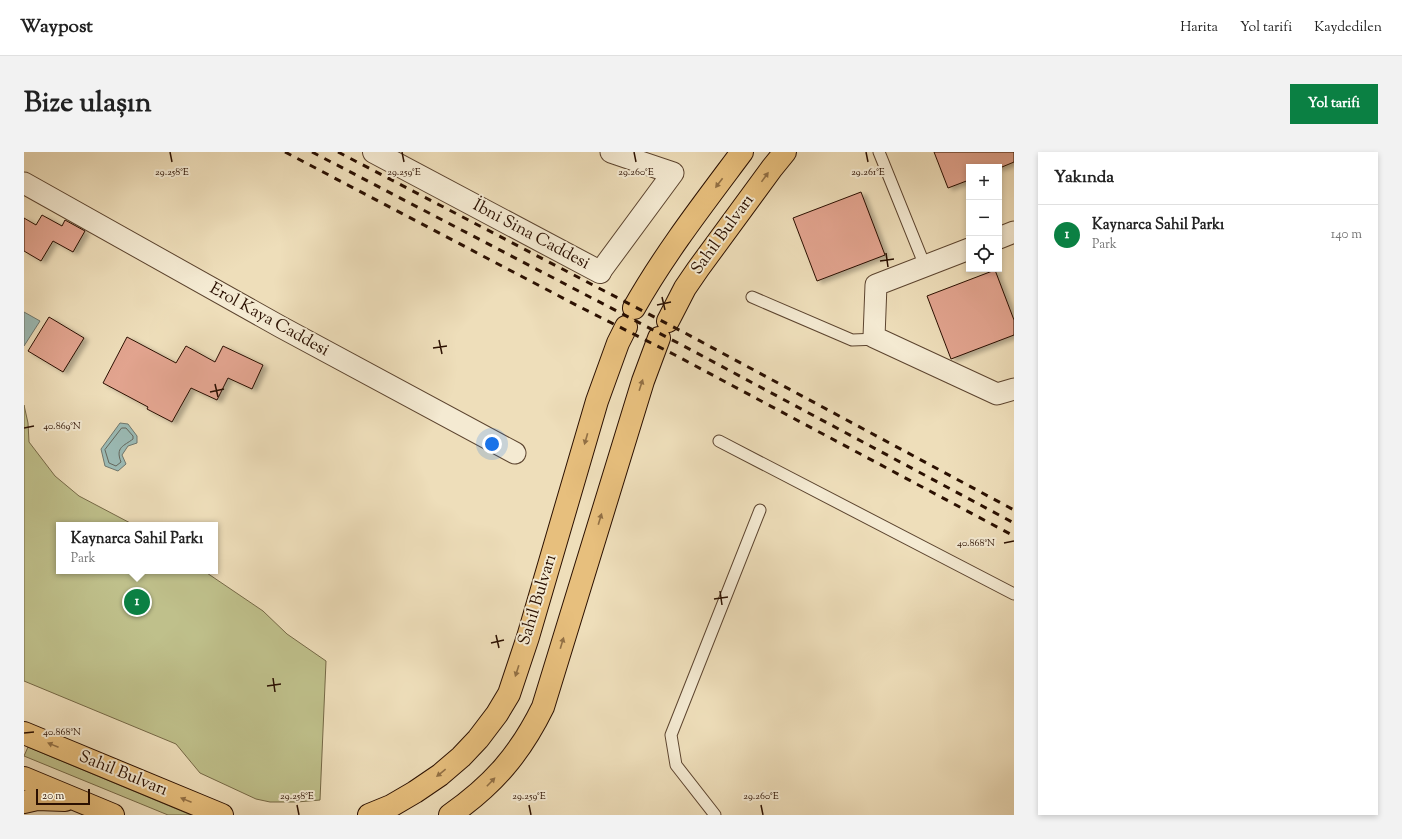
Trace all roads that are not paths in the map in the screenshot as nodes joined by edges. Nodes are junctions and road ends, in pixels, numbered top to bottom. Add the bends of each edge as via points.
1 (374, 152) edge
2 (611, 152) edge
3 (742, 152) edge
4 (785, 152) edge
5 (879, 152) edge
6 (24, 183) edge
7 (1014, 232) edge
8 (1002, 237) edge
9 (966, 250) edge
10 (925, 266) junction
11 (600, 272) joint
12 (752, 297) dead end
13 (879, 339) junction
14 (1014, 389) edge
15 (719, 441) dead end
16 (516, 453) dead end
17 (760, 510) dead end
18 (1014, 594) edge
19 (24, 733) edge
20 (24, 778) edge
21 (77, 800) junction
22 (24, 802) edge
23 (114, 815) edge
24 (222, 815) edge
25 (369, 815) edge
26 (450, 815) edge
27 (715, 815) edge

1 - 11 street, İbni Sina Caddesi
2 - 11 street, İbni Sina Caddesi via 673,173
3 -> 25 highway, Sahil Bulvarı via 651,278 618,343 597,401 510,694 478,739 461,757 415,792
26 -> 4 highway, Sahil Bulvarı via 471,800 503,769 532,728 542,707 640,388 664,330 685,288
5 - 10 lane
6 - 16 street, Erol Kaya Caddesi via 281,327
7 - 8 street
9 - 10 street
10 - 13 street via 876,286 874,337
12 - 13 lane via 852,340
13 - 14 street via 996,394
15 - 18 lane
17 - 27 lane via 671,735 676,765
24 -> 19 highway, Sahil Bulvarı
20 - 21 highway
21 - 22 highway via 37,799
21 - 23 highway

